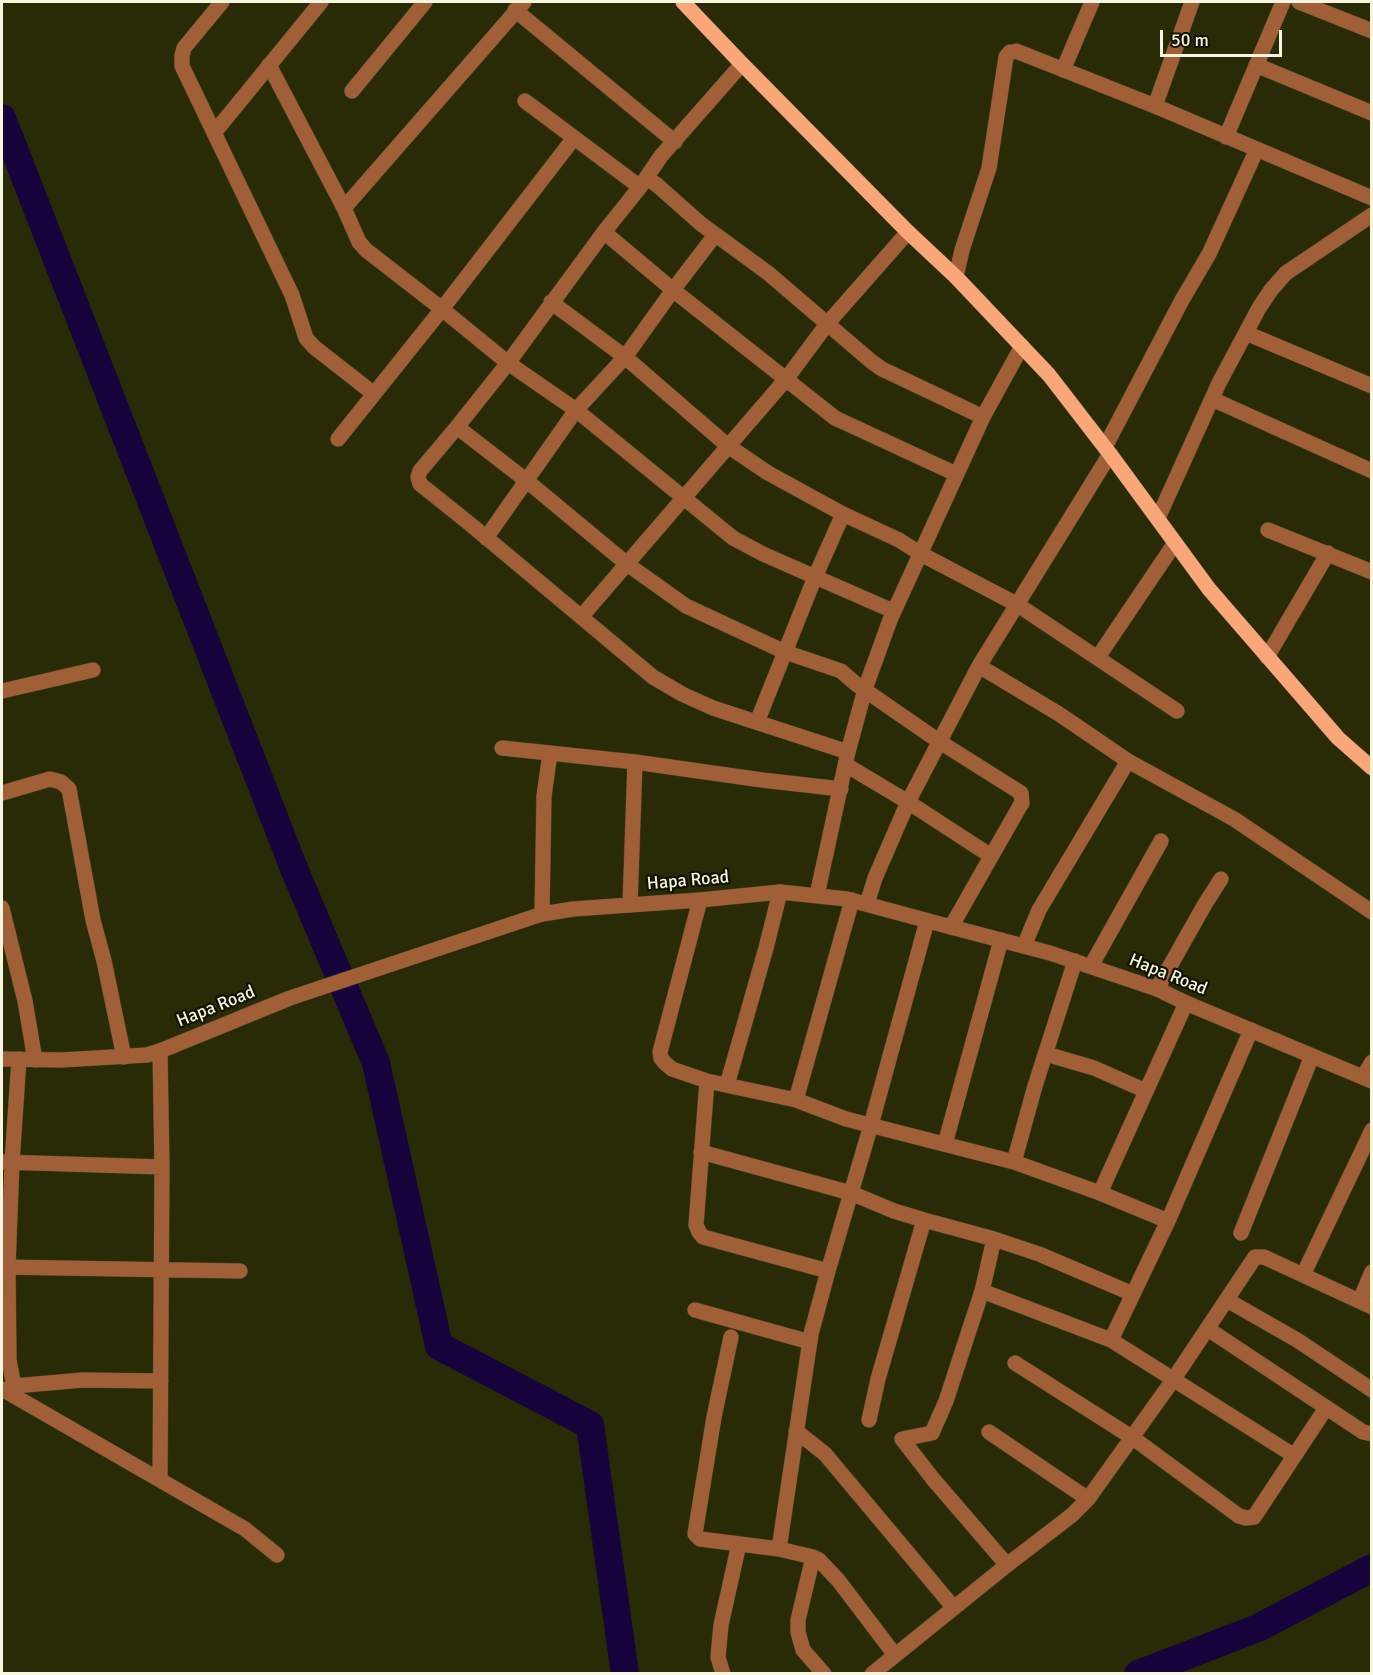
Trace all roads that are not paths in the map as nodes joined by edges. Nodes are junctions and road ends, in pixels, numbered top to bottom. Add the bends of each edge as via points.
1 (222, 2) edge
2 (321, 2) edge
3 (424, 2) edge
4 (683, 2) edge
5 (1092, 2) edge
6 (1192, 2) edge
7 (1283, 2) edge
8 (1299, 2) edge
9 (520, 6) edge
10 (1371, 31) edge
11 (742, 64) junction
12 (1256, 64) junction
13 (269, 65) junction
14 (1063, 70) junction
15 (352, 91) dead end
16 (525, 101) dead end
17 (1155, 106) junction
18 (1371, 113) edge
19 (214, 133) junction
20 (1226, 137) junction
21 (574, 138) junction
22 (675, 142) junction
23 (1257, 149) junction
24 (643, 182) junction
25 (1371, 198) edge
26 (344, 208) junction
27 (1371, 215) edge
28 (604, 232) junction
29 (908, 232) junction
30 (715, 235) junction
31 (956, 277) junction
32 (673, 290) junction
33 (551, 302) junction
34 (442, 309) junction
35 (827, 324) junction
36 (1246, 333) junction
37 (1022, 346) junction
38 (625, 357) junction
39 (508, 363) junction
40 (787, 378) junction
41 (1371, 386) edge
42 (374, 394) junction
43 (1212, 399) junction
44 (576, 410) junction
45 (983, 417) junction
46 (457, 427) junction
47 (338, 439) dead end
48 (728, 446) junction
49 (1108, 450) junction
50 (1371, 471) edge
51 (957, 474) junction
52 (527, 481) junction
53 (683, 498) junction
54 (843, 514) junction
55 (1158, 518) junction
56 (1268, 530) dead end
57 (486, 538) junction
58 (1175, 543) junction
59 (1328, 553) junction
60 (921, 554) junction
61 (627, 564) junction
62 (1371, 572) edge
63 (814, 577) junction
64 (1016, 604) junction
65 (893, 611) junction
66 (581, 617) junction
67 (785, 652) junction
68 (1098, 657) junction
69 (1268, 657) junction
70 (979, 666) junction
71 (93, 670) dead end
72 (865, 689) junction
73 (2, 691) edge
74 (1177, 711) dead end
75 (757, 722) junction
76 (940, 742) junction
77 (502, 748) dead end
78 (550, 753) junction
79 (847, 759) junction
80 (1128, 761) junction
81 (635, 762) junction
82 (1371, 768) edge
83 (841, 789) junction
84 (2, 793) edge
85 (908, 802) junction
86 (1161, 841) dead end
87 (991, 856) junction
88 (1221, 879) dead end
89 (780, 892) junction
90 (817, 895) junction
91 (700, 900) junction
92 (852, 900) junction
93 (867, 904) junction
94 (630, 905) junction
95 (2, 908) edge
96 (1371, 912) edge
97 (542, 914) junction
98 (927, 921) junction
99 (951, 927) junction
100 (1001, 940) junction
101 (1024, 946) junction
102 (1076, 961) junction
103 (1091, 966) junction
104 (1157, 989) junction
105 (1186, 1003) junction
106 (1251, 1029) junction
107 (160, 1051) junction
108 (1046, 1054) junction
109 (1312, 1056) junction
110 (124, 1057) junction
111 (2, 1059) edge
112 (27, 1060) junction
113 (1371, 1062) edge
114 (1367, 1079) edge
115 (707, 1081) junction
116 (727, 1084) junction
117 (1146, 1091) junction
118 (796, 1100) junction
119 (872, 1125) junction
120 (1371, 1130) edge
121 (945, 1144) junction
122 (701, 1152) junction
123 (7, 1162) edge
124 (1014, 1162) junction
125 (162, 1167) junction
126 (851, 1193) junction
127 (1100, 1193) junction
128 (924, 1220) junction
129 (1168, 1221) junction
130 (1242, 1233) dead end
131 (994, 1239) junction
132 (5, 1267) edge
133 (162, 1271) junction
134 (240, 1271) dead end
135 (828, 1271) junction
136 (1371, 1272) edge
137 (1303, 1275) junction
138 (982, 1291) junction
139 (1363, 1293) dead end
140 (1133, 1294) junction
141 (1227, 1300) junction
142 (1371, 1307) edge
143 (695, 1310) dead end
144 (1208, 1329) junction
145 (731, 1337) dead end
146 (1111, 1340) junction
147 (810, 1342) junction
148 (1015, 1363) dead end
149 (1173, 1380) junction
150 (161, 1381) junction
151 (11, 1390) edge
152 (1371, 1390) edge
153 (1326, 1408) junction
154 (869, 1420) dead end
155 (796, 1431) junction
156 (989, 1432) dead end
157 (1371, 1434) edge
158 (1133, 1438) junction
159 (1293, 1455) junction
160 (160, 1480) junction
161 (1088, 1499) junction
162 (739, 1544) junction
163 (779, 1549) junction
164 (278, 1555) dead end
165 (813, 1557) junction
166 (1007, 1565) junction
167 (954, 1608) junction
168 (895, 1655) junction
169 (723, 1674) edge
170 (824, 1674) edge
171 (872, 1674) edge

1 - 19 street via 184,48 182,56 182,66
2 - 13 street
3 - 15 street
4 - 11 main road
5 - 14 street
6 - 17 street
7 - 12 street
8 - 10 street
9 - 22 street
9 - 26 street
11 - 22 street
11 - 29 main road
12 - 18 street
12 - 20 street
13 - 19 street
13 - 26 street
14 - 17 street
14 - 31 street via 1016,51 1008,54 989,168
16 - 21 street
17 - 20 street
19 - 42 street via 292,295 306,338
20 - 23 street
21 - 24 street
21 - 34 street
22 - 24 street
23 - 25 street
23 - 49 street via 1209,254
24 - 28 street
24 - 30 street via 657,185
26 - 34 street via 362,246
27 - 36 street via 1286,273 1270,290
28 - 32 street
28 - 33 street
29 - 31 main road
29 - 35 street
30 - 32 street
30 - 35 street via 768,273
31 - 37 main road
32 - 38 street
32 - 40 street
33 - 38 street
33 - 39 street
34 - 39 street
34 - 42 street
35 - 40 street
35 - 45 street via 882,369
36 - 41 street
36 - 43 street
37 - 45 street
37 - 49 main road
38 - 44 street
38 - 48 street
39 - 44 street
39 - 46 street
40 - 48 street
40 - 51 street via 835,418
42 - 47 street
43 - 50 street
43 - 55 street
44 - 52 street
44 - 53 street
45 - 51 street
46 - 52 street
46 - 57 street via 418,477 420,484
48 - 53 street
48 - 54 street
49 - 55 main road
49 - 64 street
51 - 60 street
52 - 57 street
52 - 61 street
53 - 61 street
53 - 63 street via 733,537
54 - 60 street
54 - 63 street
55 - 58 main road
56 - 59 street
57 - 66 street
58 - 68 street
58 - 69 main road
59 - 62 street
59 - 69 street
60 - 64 street
60 - 65 street
61 - 66 street
61 - 67 street via 686,606
63 - 65 street
63 - 67 street
64 - 68 street
64 - 70 street
65 - 72 street
66 - 75 street via 653,677 713,708
67 - 72 street via 841,671
67 - 75 street
68 - 74 street
69 - 82 main road via 1338,738
70 - 76 street
70 - 80 street
71 - 73 street
72 - 76 street
72 - 79 street
75 - 79 street
76 - 85 street
76 - 87 street via 1022,793 1022,803
77 - 78 street
78 - 81 street
78 - 97 street via 544,796
79 - 83 street
79 - 85 street
80 - 96 street via 1234,819
80 - 101 street via 1039,910
81 - 83 street
81 - 94 street
83 - 90 street
84 - 110 street via 50,779 69,789
85 - 87 street
85 - 93 street
86 - 103 street
87 - 99 street
88 - 104 street
89 - 90 street, Hapa Road
89 - 91 street, Hapa Road
89 - 116 street
90 - 92 street, Hapa Road
91 - 94 street, Hapa Road
91 - 115 street via 660,1052 672,1069
92 - 93 street, Hapa Road
92 - 118 street
93 - 98 street, Hapa Road
94 - 97 street, Hapa Road
95 - 112 street via 25,1001
97 - 107 street, Hapa Road via 290,998
98 - 99 street, Hapa Road
98 - 119 street
99 - 100 street, Hapa Road
100 - 101 street, Hapa Road
100 - 121 street
101 - 102 street, Hapa Road
102 - 103 street, Hapa Road
102 - 108 street
103 - 104 street, Hapa Road
104 - 105 street, Hapa Road
105 - 106 street, Hapa Road
105 - 117 street
106 - 109 street, Hapa Road
106 - 129 street
107 - 110 street, Hapa Road
107 - 125 street
108 - 117 street via 1094,1068
108 - 124 street
109 - 114 street, Hapa Road
109 - 130 street
110 - 112 street, Hapa Road
111 - 112 street, Hapa Road
112 - 123 street
113 - 114 street
115 - 116 street
115 - 122 street
116 - 118 street
117 - 127 street
118 - 119 street
119 - 121 street
119 - 126 street
120 - 137 street
121 - 124 street
122 - 126 street
122 - 135 street via 696,1225 703,1237
123 - 125 street
123 - 132 street
124 - 127 street
125 - 133 street
126 - 128 street
126 - 135 street
127 - 129 street
128 - 131 street
128 - 154 street
129 - 140 street
131 - 138 street
131 - 140 street
132 - 133 street
132 - 151 street
133 - 134 street
133 - 150 street
135 - 147 street
136 - 139 street
137 - 141 street via 1264,1257 1255,1257
137 - 142 street
138 - 146 street
138 - 166 street via 932,1433 902,1439
140 - 146 street
141 - 144 street
141 - 152 street via 1297,1340
143 - 147 street
144 - 149 street
144 - 153 street
145 - 162 street via 695,1531 700,1539
146 - 149 street
147 - 155 street
148 - 158 street
149 - 158 street
149 - 159 street
150 - 151 street via 83,1380
150 - 160 street
151 - 160 street
153 - 157 street
153 - 159 street
155 - 163 street
155 - 167 street via 825,1454
156 - 161 street
158 - 159 street via 1246,1518 1254,1517
158 - 161 street
160 - 164 street via 245,1529
161 - 166 street
162 - 163 street
162 - 169 street via 721,1625 718,1657
163 - 165 street
165 - 168 street via 838,1580
165 - 170 street via 798,1632 803,1650
166 - 167 street
167 - 168 street
168 - 171 street

